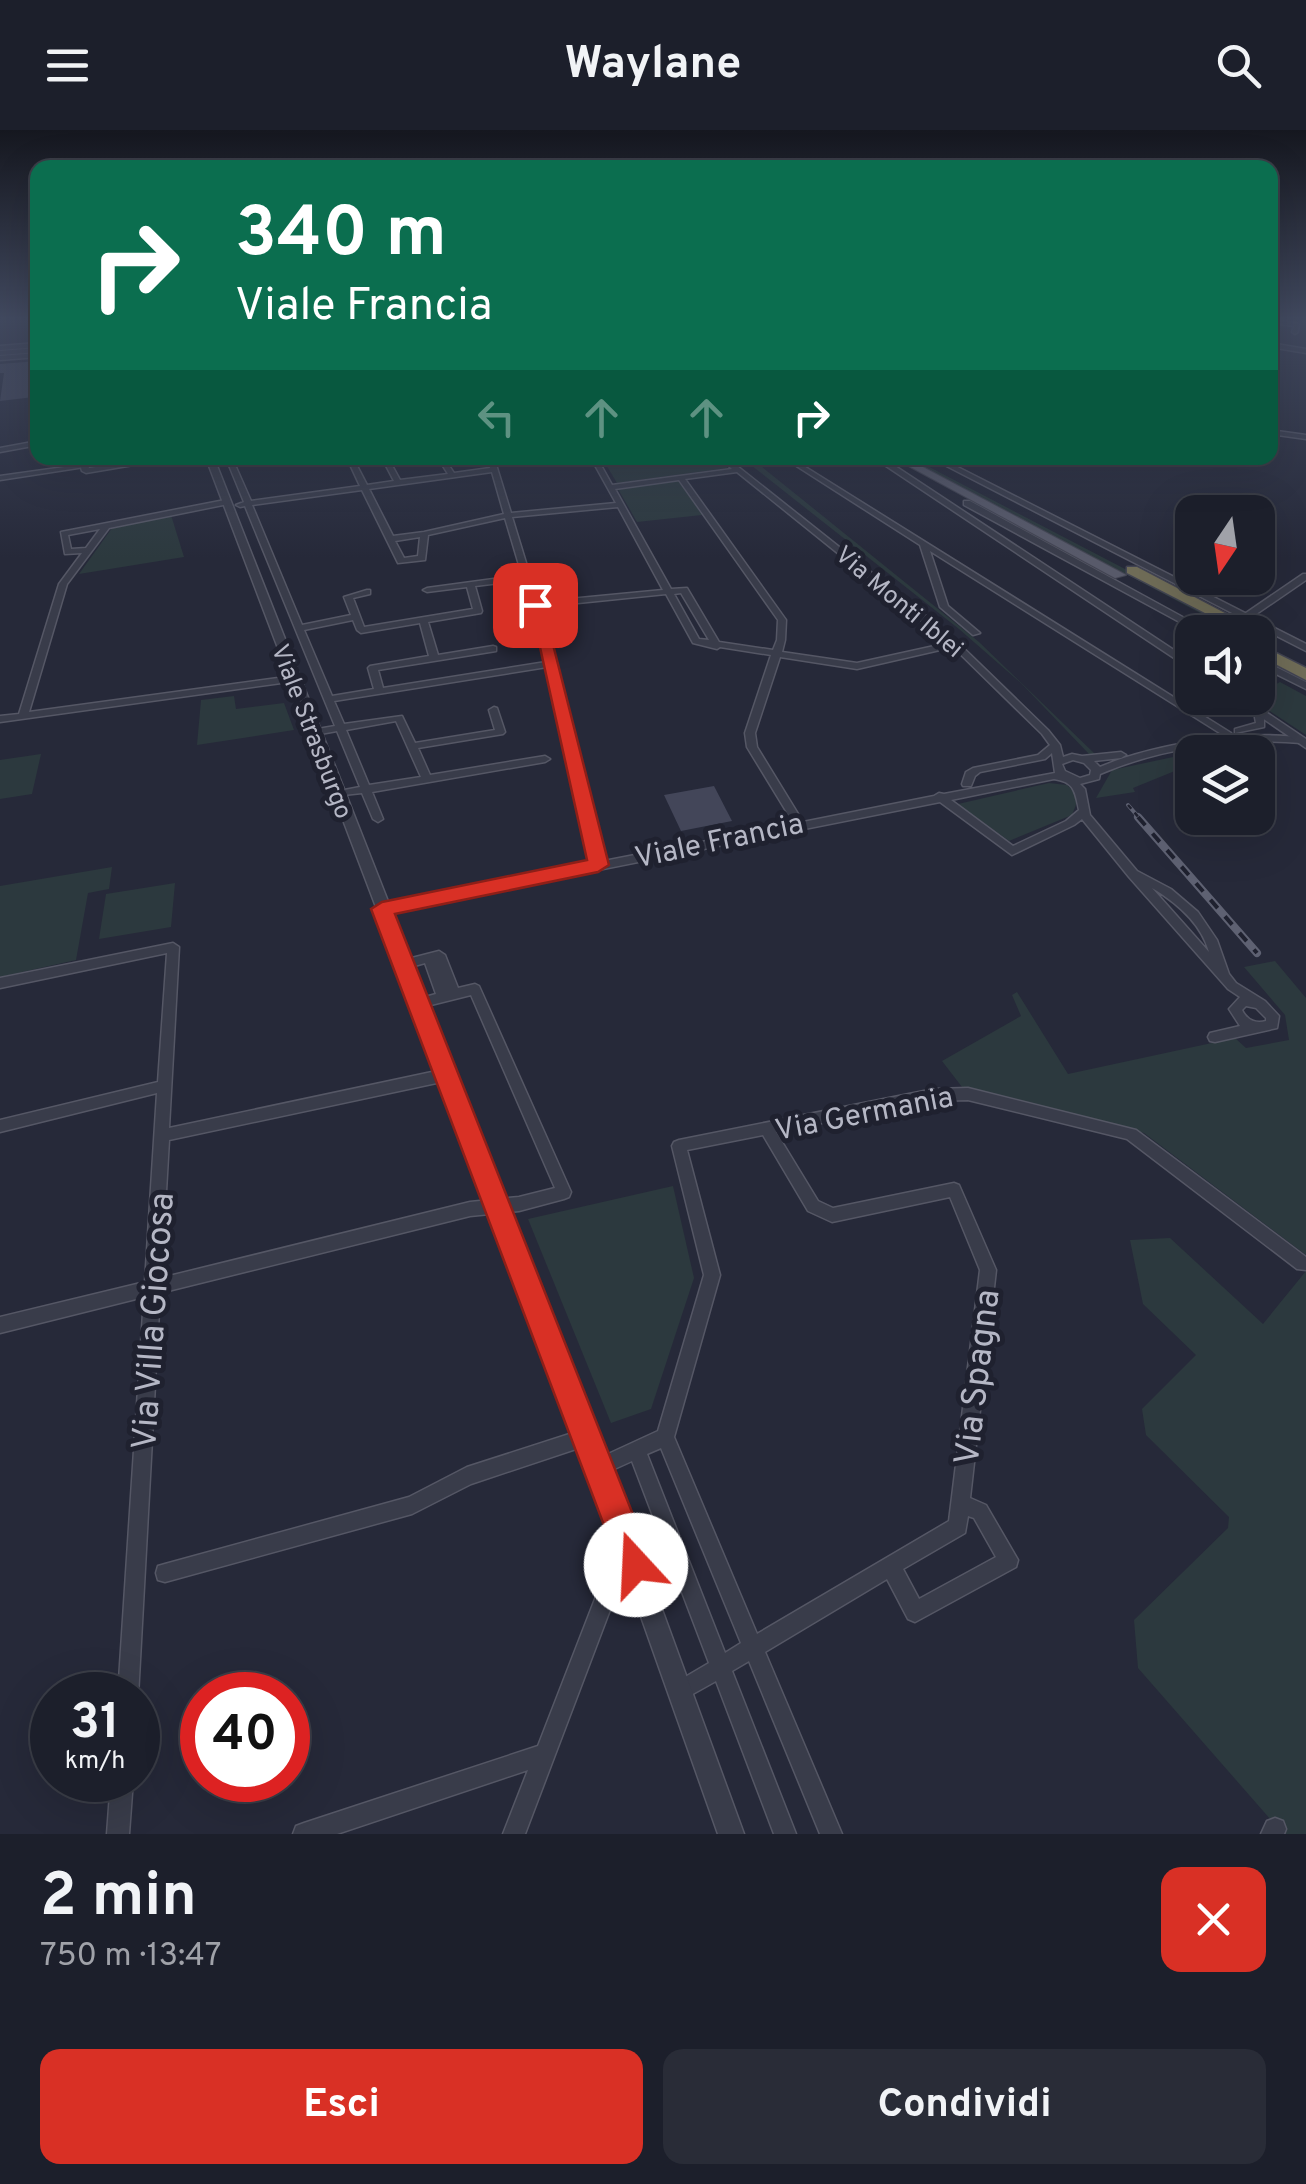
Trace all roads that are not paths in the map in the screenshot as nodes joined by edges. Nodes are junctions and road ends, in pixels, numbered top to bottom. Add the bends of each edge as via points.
1 (1278, 433) edge
2 (1306, 436) edge
3 (30, 444) edge
4 (0, 450) edge
5 (67, 465) edge
6 (84, 465) edge
7 (127, 465) edge
8 (212, 465) edge
9 (232, 465) edge
10 (354, 465) edge
11 (389, 465) edge
12 (446, 465) edge
13 (485, 465) edge
14 (494, 465) edge
15 (598, 465) edge
16 (732, 465) edge
17 (798, 465) edge
18 (890, 465) edge
19 (892, 465) edge
20 (914, 465) edge
21 (930, 465) edge
22 (949, 465) edge
23 (739, 470) junction
24 (452, 473) junction
25 (0, 478) edge
26 (681, 478) junction
27 (951, 480) junction
28 (397, 481) junction
29 (364, 486) junction
30 (612, 487) junction
31 (246, 504) junction
32 (986, 504) junction
33 (226, 505) junction
34 (621, 505) junction
35 (510, 516) junction
36 (998, 521) junction
37 (106, 526) junction
38 (986, 527) junction
39 (424, 534) junction
40 (390, 539) junction
41 (924, 544) junction
42 (87, 550) junction
43 (273, 566) junction
44 (251, 570) junction
45 (1126, 572) junction
46 (1306, 576) edge
47 (527, 577) junction
48 (1175, 580) edge
49 (470, 584) junction
50 (427, 590) dead end
51 (667, 590) junction
52 (366, 592) dead end
53 (1200, 595) edge
54 (1145, 600) junction
55 (535, 605) junction
56 (1198, 615) edge
57 (1223, 615) edge
58 (1232, 615) edge
59 (1266, 615) edge
60 (1175, 616) edge
61 (356, 617) junction
62 (423, 620) junction
63 (300, 628) junction
64 (976, 634) dead end
65 (1275, 637) edge
66 (1275, 642) edge
67 (955, 644) junction
68 (717, 646) junction
69 (1306, 648) edge
70 (492, 650) dead end
71 (776, 655) junction
72 (1175, 655) edge
73 (434, 658) junction
74 (1275, 658) edge
75 (1306, 660) edge
76 (552, 664) junction
77 (1275, 669) edge
78 (1306, 675) edge
79 (293, 678) junction
80 (1306, 686) edge
81 (379, 689) junction
82 (328, 699) junction
83 (494, 710) dead end
84 (1260, 715) edge
85 (1263, 715) edge
86 (23, 716) junction
87 (0, 720) edge
88 (339, 727) junction
89 (1281, 727) junction
90 (1255, 728) junction
91 (1221, 730) junction
92 (315, 732) junction
93 (1270, 735) edge
94 (1275, 738) edge
95 (1304, 742) edge
96 (1054, 744) junction
97 (412, 746) junction
98 (1175, 751) edge
99 (545, 759) dead end
100 (1083, 759) junction
101 (1058, 761) junction
102 (1096, 774) junction
103 (1067, 778) junction
104 (427, 779) junction
105 (968, 784) junction
106 (365, 789) junction
107 (338, 794) junction
108 (939, 796) junction
109 (1084, 807) junction
110 (378, 819) dead end
111 (798, 824) junction
112 (598, 865) junction
113 (382, 909) junction
114 (404, 964) junction
115 (1228, 980) junction
116 (0, 984) edge
117 (448, 996) junction
118 (419, 1004) junction
119 (1260, 1004) junction
120 (1236, 1006) junction
121 (1241, 1020) junction
122 (1257, 1028) junction
123 (1230, 1034) junction
124 (1215, 1037) dead end
125 (446, 1075) junction
126 (165, 1086) junction
127 (0, 1126) edge
128 (768, 1131) junction
129 (163, 1134) junction
130 (498, 1207) junction
131 (1302, 1264) dead end
132 (154, 1286) junction
133 (0, 1325) edge
134 (588, 1437) junction
135 (665, 1437) junction
136 (637, 1451) junction
137 (599, 1467) junction
138 (960, 1504) junction
139 (627, 1542) junction
140 (890, 1565) junction
141 (165, 1573) dead end
142 (754, 1650) junction
143 (722, 1668) junction
144 (129, 1672) edge
145 (682, 1690) junction
146 (544, 1754) junction
147 (120, 1802) edge
148 (118, 1834) edge
149 (304, 1834) edge
150 (514, 1834) edge
151 (731, 1834) edge
152 (785, 1834) edge
153 (831, 1834) edge

1 - 2 street
3 - 4 street
5 - 25 street
6 - 7 street via 89,471
8 - 33 street, Viale Strasburgo
9 - 31 street, Viale Strasburgo
10 - 29 street
11 - 28 street
12 - 24 street
13 - 24 street
14 - 35 street
15 - 30 street
16 - 23 street, Via Monti Iblei
17 - 41 street
18 - 38 street
19 - 36 street
20 - 27 main road
21 - 27 main road
22 - 48 street
23 - 26 street
23 - 67 street, Via Monti Iblei
24 - 28 street
26 - 30 street
26 - 71 street via 780,614
27 - 32 main road
27 - 45 main road
28 - 29 street
29 - 31 street
29 - 40 street
30 - 34 street
31 - 33 street
31 - 43 street, Viale Strasburgo
32 - 45 main road
32 - 54 street
33 - 37 street
33 - 44 street, Viale Strasburgo
34 - 35 street
34 - 51 street
35 - 39 street
35 - 47 street
36 - 38 street via 976,515
36 - 54 street
37 - 42 street
37 - 42 street via 64,534 68,552
38 - 72 street
39 - 40 street
39 - 40 street via 422,558 401,561
41 - 64 street via 944,606
41 - 91 street
42 - 86 street via 60,591
43 - 44 street
43 - 63 street, Viale Strasburgo
44 - 79 street, Viale Strasburgo
45 - 56 highway
45 - 57 highway
46 - 59 street
47 - 49 street
47 - 55 street
49 - 50 street
49 - 62 street via 478,611
51 - 55 street
51 - 68 street via 694,640
51 - 68 street via 687,592
52 - 61 street via 348,596
53 - 58 street
54 - 60 street
55 - 76 street
61 - 62 street via 361,630
61 - 63 street
62 - 73 street
63 - 82 street, Viale Strasburgo
65 - 69 street
66 - 75 highway
67 - 71 street via 856,666
67 - 96 street, Via Monti Iblei
68 - 71 street
70 - 73 street
71 - 111 street via 750,734
73 - 81 street via 373,668
74 - 78 highway
76 - 81 street
76 - 112 street
77 - 80 street
79 - 86 street
79 - 92 street, Viale Strasburgo
81 - 82 street
82 - 88 street, Viale Strasburgo
83 - 97 street via 500,732
84 - 90 street
85 - 89 street
86 - 87 street
88 - 92 street
88 - 97 street via 399,718
88 - 106 street, Viale Strasburgo
89 - 90 street
89 - 93 street
89 - 95 street
90 - 91 street
91 - 100 street
92 - 107 street, Viale Strasburgo
94 - 95 street
96 - 101 street, Via Monti Iblei
96 - 105 street via 1042,757 977,770
97 - 104 street
98 - 102 street
99 - 104 street
100 - 101 street, Viale Francia
100 - 102 street
101 - 103 street, Via Monti Iblei
101 - 105 street, Viale Francia
102 - 103 street, Viale Francia via 1084,781
102 - 109 street
103 - 108 street, Viale Francia
103 - 109 street, Via Monti Iblei via 1082,792
104 - 106 street
105 - 108 street, Viale Francia
106 - 107 street
106 - 110 street, Viale Strasburgo
107 - 113 street, Viale Strasburgo
108 - 109 street via 1012,851 1070,822
108 - 111 street, Viale Francia
109 - 115 street, Via Monti Iblei via 1133,874 1178,897 1210,937
111 - 112 street, Viale Francia
112 - 113 street, Viale Francia
113 - 114 street, Viale Strasburgo
114 - 117 street via 429,958
114 - 118 street, Viale Strasburgo
115 - 119 street
115 - 120 street
116 - 126 street, Via Villa Giocosa via 173,946
117 - 118 street
117 - 130 street via 475,990 564,1192
118 - 125 street, Viale Strasburgo
119 - 120 street
119 - 122 street via 1273,1020
120 - 121 street
121 - 122 street
121 - 123 street
122 - 123 street
123 - 124 street
125 - 129 street
125 - 130 street, Viale Strasburgo
126 - 127 street
126 - 129 street, Via Villa Giocosa
128 - 131 street, Via Germania via 934,1095 968,1094 1132,1134
128 - 135 street, Via Germania via 679,1146 712,1275
128 - 138 street, Via Spagna via 813,1206 832,1215 954,1190 988,1270
129 - 132 street, Via Villa Giocosa
130 - 132 street
130 - 134 street, Viale Strasburgo
132 - 133 street
132 - 144 street, Via Villa Giocosa
134 - 137 street, Viale Strasburgo
134 - 141 street via 467,1476 412,1505
135 - 136 street
135 - 142 street
136 - 137 street
136 - 143 street
137 - 139 street, Viale Strasburgo
138 - 140 street, Via Spagna via 958,1526
138 - 140 street, Via Spagna via 980,1511 1009,1560 915,1612
139 - 145 street, Viale Strasburgo
139 - 146 street
140 - 142 street, Via Spagna
142 - 143 street, Via Spagna
142 - 153 street
143 - 145 street, Via Spagna
143 - 152 street
145 - 151 street, Viale Strasburgo
146 - 149 street
146 - 150 street
147 - 148 street

